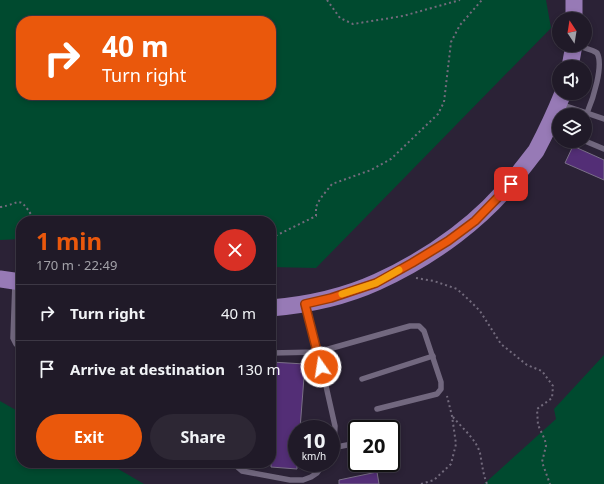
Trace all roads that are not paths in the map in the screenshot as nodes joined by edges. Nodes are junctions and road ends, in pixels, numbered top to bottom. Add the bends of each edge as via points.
1 (574, 0) edge
2 (574, 12) edge
3 (592, 51) edge
4 (559, 100) edge
5 (564, 100) edge
6 (578, 108) edge
7 (589, 108) edge
8 (592, 115) edge
9 (604, 119) edge
10 (592, 144) edge
11 (604, 149) edge
12 (12, 281) edge
13 (305, 304) junction
14 (276, 307) edge
15 (16, 344) dead end
16 (318, 352) junction
17 (276, 353) edge
18 (432, 356) junction
19 (362, 379) dead end
20 (377, 409) dead end
21 (334, 420) edge
22 (238, 468) edge
23 (318, 472) edge

1 - 2 main road
3 - 7 lane via 597,53 604,63 604,72
4 - 13 main road via 552,126 535,152 511,184 475,221 448,241 376,283
5 - 6 lane
8 - 9 lane
10 - 11 lane
12 - 15 lane via 13,338
13 - 14 main road
13 - 16 lane
16 - 17 lane
16 - 18 lane via 410,326 419,326 424,331
16 - 21 lane
18 - 19 lane
18 - 20 lane via 441,382 441,389 437,394
22 - 23 lane via 242,471 290,480 303,480

